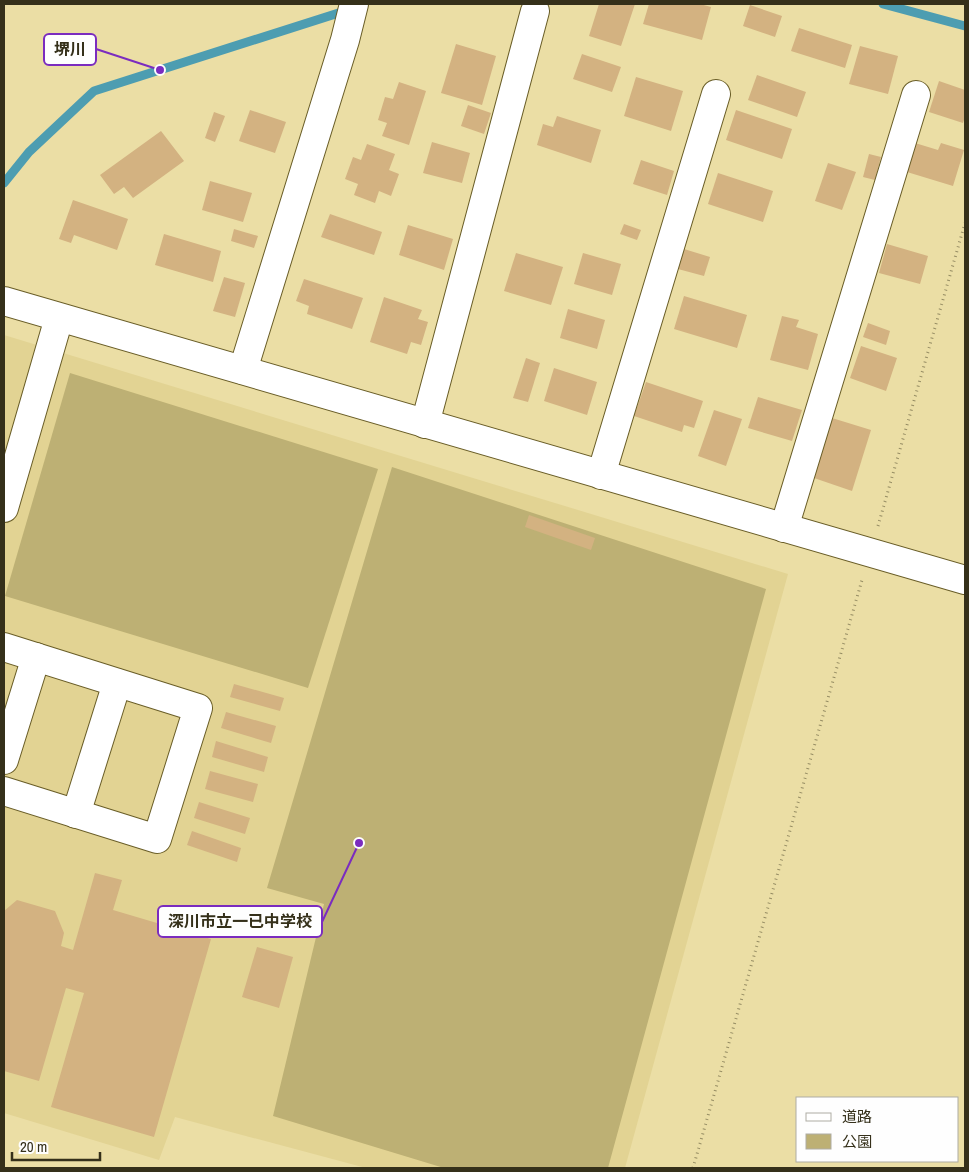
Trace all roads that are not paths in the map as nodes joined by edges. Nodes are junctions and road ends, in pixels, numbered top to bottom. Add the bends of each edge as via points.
1 (354, 4) edge
2 (535, 11) dead end
3 (716, 94) dead end
4 (916, 95) dead end
5 (4, 301) edge
6 (59, 318) junction
7 (242, 370) junction
8 (425, 424) junction
9 (601, 475) junction
10 (4, 508) edge
11 (784, 528) junction
12 (965, 580) edge
13 (4, 647) edge
14 (36, 657) junction
15 (117, 683) junction
16 (4, 760) edge
17 (4, 791) edge
18 (76, 814) junction

1 - 7 street
2 - 8 street
3 - 9 street
4 - 11 street
5 - 6 street
6 - 7 street
6 - 10 street
7 - 8 street
8 - 9 street
9 - 11 street
11 - 12 street
13 - 14 street
14 - 15 street
14 - 16 street
15 - 18 street
15 - 18 street via 198,708 196,718 157,840
17 - 18 street

